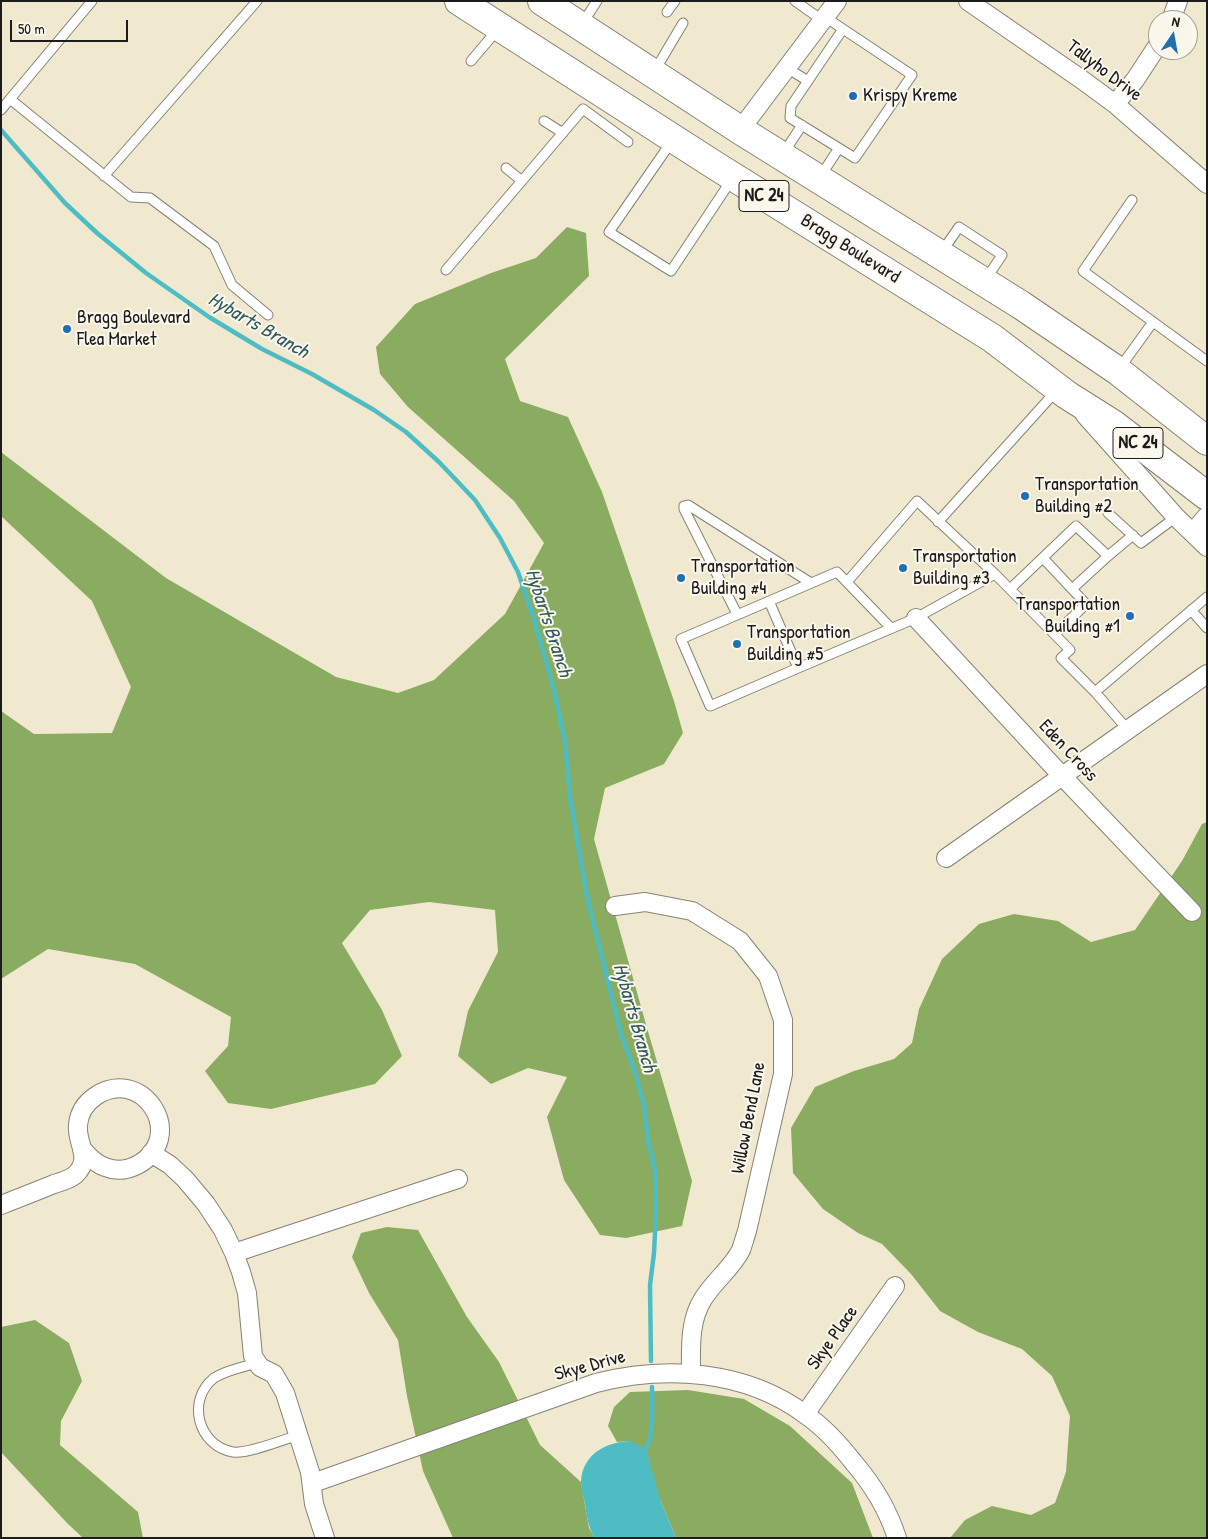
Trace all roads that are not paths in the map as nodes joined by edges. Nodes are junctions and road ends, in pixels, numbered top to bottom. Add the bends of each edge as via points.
1 (92, 1) edge
2 (257, 1) edge
3 (459, 1) edge
4 (542, 1) edge
5 (597, 1) edge
6 (675, 1) edge
7 (795, 1) edge
8 (836, 1) edge
9 (968, 1) edge
10 (667, 12) dead end
11 (824, 19) junction
12 (683, 23) dead end
13 (580, 26) junction
14 (500, 27) junction
15 (843, 29) junction
16 (1148, 60) edge
17 (471, 61) dead end
18 (787, 68) junction
19 (654, 73) junction
20 (808, 81) junction
21 (10, 99) junction
22 (1115, 104) junction
23 (1, 110) edge
24 (616, 117) junction
25 (544, 121) dead end
26 (802, 125) junction
27 (740, 130) junction
28 (563, 133) junction
29 (674, 139) junction
30 (628, 142) dead end
31 (839, 148) junction
32 (782, 156) junction
33 (506, 168) dead end
34 (104, 176) junction
35 (734, 176) junction
36 (818, 179) junction
37 (522, 181) junction
38 (1207, 184) edge
39 (1132, 200) dead end
40 (446, 270) dead end
41 (268, 315) dead end
42 (1153, 322) junction
43 (1207, 361) edge
44 (1118, 371) junction
45 (1062, 392) junction
46 (1207, 441) edge
47 (1207, 496) edge
48 (1108, 513) dead end
49 (1207, 516) edge
50 (1176, 517) junction
51 (938, 522) junction
52 (1133, 535) junction
53 (1203, 543) edge
54 (1108, 556) junction
55 (1043, 558) junction
56 (995, 574) junction
57 (847, 582) junction
58 (811, 583) junction
59 (1010, 589) junction
60 (1072, 589) junction
61 (1207, 597) edge
62 (769, 601) junction
63 (1191, 610) junction
64 (737, 614) junction
65 (916, 618) junction
66 (891, 628) junction
67 (1207, 628) edge
68 (1055, 634) junction
69 (798, 668) junction
70 (1207, 674) edge
71 (1095, 692) junction
72 (1128, 730) junction
73 (1063, 777) junction
74 (946, 858) dead end
75 (616, 906) dead end
76 (1192, 912) dead end
77 (84, 1151) junction
78 (152, 1153) junction
79 (458, 1179) dead end
80 (1, 1205) edge
81 (234, 1253) junction
82 (895, 1286) dead end
83 (257, 1363) junction
84 (691, 1374) junction
85 (805, 1414) junction
86 (299, 1435) junction
87 (313, 1483) junction
88 (325, 1538) edge
89 (897, 1538) edge

1 - 21 lane
2 - 34 lane
3 - 14 main road, Bragg Boulevard / NC 24
4 - 13 main road, NC 24
5 - 13 lane
6 - 10 lane
7 - 11 lane
8 - 11 street
9 - 22 street, Tallyho Drive
11 - 15 lane
11 - 18 street
12 - 19 lane
13 - 19 main road, NC 24
14 - 17 lane
14 - 24 main road, Bragg Boulevard / NC 24
15 - 20 lane
15 - 31 lane via 912,75 855,158
16 - 22 street
18 - 20 lane
18 - 27 street
19 - 27 main road, NC 24
20 - 26 lane via 790,112 790,118
21 - 23 lane
21 - 34 lane
22 - 38 street, Tallyho Drive
24 - 28 lane via 582,109
24 - 29 main road, Bragg Boulevard / NC 24
24 - 30 lane
25 - 28 lane
26 - 31 lane
26 - 32 lane
27 - 32 main road, NC 24
28 - 37 lane
29 - 35 main road, Bragg Boulevard / NC 24
29 - 35 lane via 609,232 671,271
31 - 36 lane
32 - 36 main road, NC 24
33 - 37 lane
34 - 41 lane via 130,197 150,198 214,246 232,285
35 - 45 main road, Bragg Boulevard / NC 24 via 992,338
36 - 44 main road, NC 24 via 1021,305
37 - 40 lane
39 - 42 lane via 1083,272
42 - 43 lane
42 - 44 lane
44 - 46 main road, NC 24
45 - 47 main road, Bragg Boulevard / NC 24 via 1113,424
45 - 50 street
45 - 51 lane
48 - 52 lane
49 - 53 street via 1200,524
50 - 52 lane via 1142,543
50 - 53 street
51 - 56 lane
51 - 57 lane via 917,501
52 - 54 lane
54 - 55 lane via 1076,526
54 - 60 lane
55 - 59 lane
55 - 60 lane
56 - 59 lane
56 - 65 lane
57 - 58 lane via 837,572
57 - 66 lane
58 - 62 lane
58 - 64 lane via 688,505 684,506
59 - 68 lane
60 - 68 lane via 1086,604
61 - 63 lane
62 - 64 lane
62 - 69 lane
63 - 67 lane
63 - 71 lane
64 - 69 lane via 681,639 710,706
65 - 66 lane
65 - 73 street, Eden Cross
66 - 69 lane
68 - 71 lane via 1070,650 1061,658
70 - 72 street
71 - 72 lane
72 - 73 street
73 - 74 street
73 - 76 street, Eden Cross
75 - 84 street, Willow Bend Lane via 645,902 692,911 740,941 768,976 783,1020 783,1074 747,1231 741,1250 703,1299 695,1315 690,1340
77 - 78 street via 94,1162 120,1170 134,1167
77 - 78 street via 78,1124 82,1110 90,1099 116,1088 141,1094 157,1114 159,1139
77 - 80 street via 83,1162 74,1176
78 - 81 street via 185,1179 206,1204
79 - 81 street
81 - 83 street via 246,1293 253,1356
82 - 85 street, Skye Place
83 - 86 street via 274,1374 280,1383
83 - 86 lane via 226,1372 204,1388 199,1401 201,1428 220,1448 233,1452
84 - 85 street, Skye Drive via 754,1387
84 - 87 street, Skye Drive via 638,1374 596,1383
85 - 89 street, Skye Drive via 844,1449 868,1479
86 - 87 street
87 - 88 street via 314,1504

